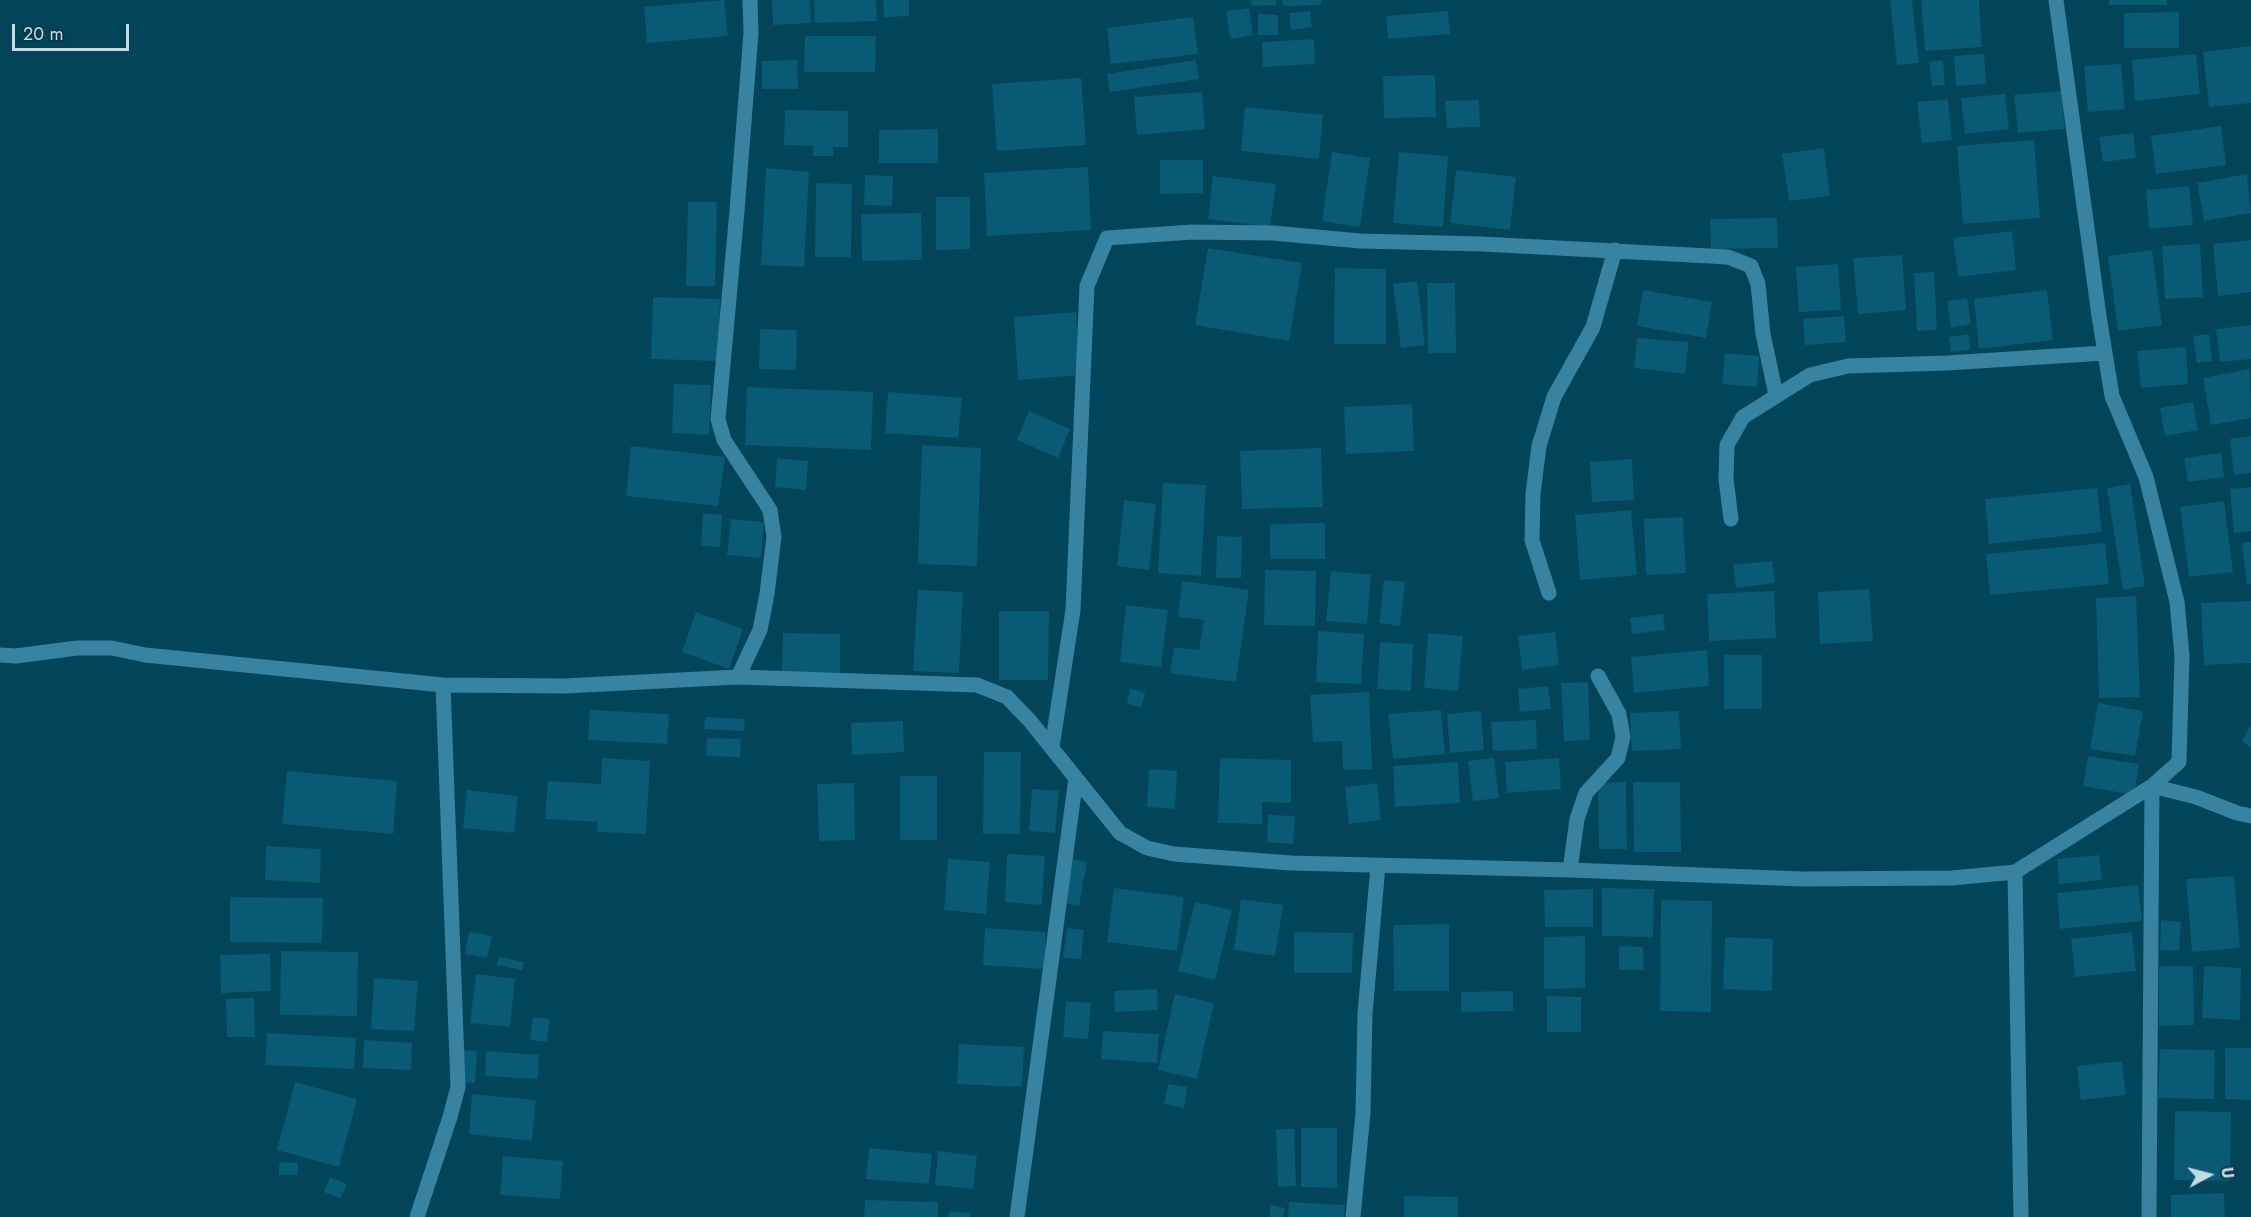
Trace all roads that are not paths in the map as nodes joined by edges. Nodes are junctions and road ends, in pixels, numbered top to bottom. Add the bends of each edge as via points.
1 (750, 0) edge
2 (2056, 0) edge
3 (1615, 250) junction
4 (2104, 353) junction
5 (1776, 395) junction
6 (1731, 519) dead end
7 (1549, 593) dead end
8 (0, 655) edge
9 (1599, 676) dead end
10 (738, 677) junction
11 (443, 685) junction
12 (1052, 747) junction
13 (1076, 778) junction
14 (2152, 786) junction
15 (2251, 816) edge
16 (1378, 866) junction
17 (1570, 870) junction
18 (2015, 872) junction
19 (417, 1217) edge
20 (1017, 1217) edge
21 (1353, 1217) edge
22 (2021, 1217) edge
23 (2149, 1217) edge

1 - 10 street via 751,33 718,418 724,440 770,510 774,537 760,630
2 - 4 street
3 - 5 street via 1728,257 1751,266 1758,284 1763,334
3 - 7 street via 1593,327 1554,397 1539,446 1532,540
3 - 12 street via 1360,241 1273,233 1192,232 1107,238 1087,286 1073,610
4 - 5 street via 1848,366 1810,375
4 - 14 street via 2112,396 2146,477 2177,603 2182,656 2180,762
5 - 6 street via 1743,417 1727,445
8 - 11 street via 112,648 145,655
9 - 17 street via 1619,714 1623,737 1618,758 1586,793 1577,819
10 - 11 street via 565,686
10 - 12 street via 977,685 1007,698
11 - 19 street via 458,1087
12 - 13 street
13 - 16 street via 1120,833 1147,849 1291,863
13 - 20 street
14 - 15 street
14 - 18 street
14 - 23 street
16 - 17 street
16 - 21 street
17 - 18 street via 1803,879 1952,878
18 - 22 street

